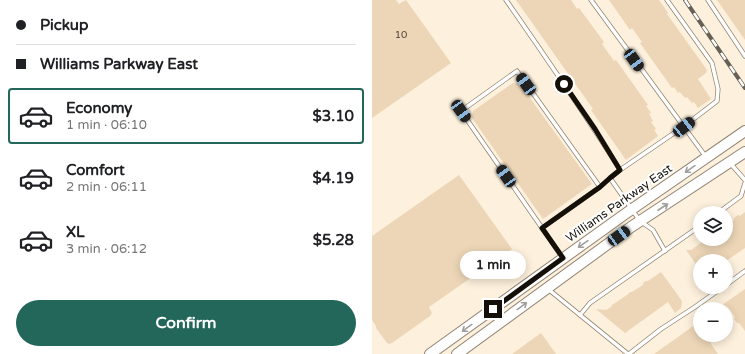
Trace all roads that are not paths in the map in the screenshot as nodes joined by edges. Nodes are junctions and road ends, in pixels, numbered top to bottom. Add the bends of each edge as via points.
1 (506, 0) edge
2 (591, 0) edge
3 (667, 0) edge
4 (708, 0) edge
5 (745, 56) edge
6 (684, 127) junction
7 (745, 131) edge
8 (745, 152) edge
9 (706, 158) junction
10 (729, 162) junction
11 (620, 170) junction
12 (610, 178) junction
13 (745, 182) edge
14 (600, 187) junction
15 (727, 206) edge
16 (632, 209) junction
17 (640, 221) junction
18 (542, 228) junction
19 (693, 231) edge
20 (665, 251) junction
21 (563, 258) junction
22 (745, 271) edge
23 (733, 280) edge
24 (547, 288) junction
25 (714, 294) edge
26 (580, 315) junction
27 (430, 354) edge
28 (457, 354) edge
29 (629, 354) edge

1 - 11 lane via 595,129
2 - 6 lane
3 - 6 lane via 712,63 718,89 717,101
4 - 5 lane
6 - 9 lane
6 - 11 lane
7 - 9 main road, Williams Parkway East
8 - 10 main road
9 -> 16 main road, Williams Parkway East
10 - 13 lane
17 -> 10 main road
11 - 12 lane
12 - 14 lane
12 - 16 lane
13 - 15 lane via 741,196
14 - 18 lane
14 - 18 lane via 517,71 461,111
16 - 17 lane
16 -> 21 main road, Williams Parkway East
17 - 20 lane via 653,230
17 - 24 main road
18 - 21 lane
19 - 20 lane
20 - 26 lane via 590,303
21 -> 27 main road, Williams Parkway East
22 - 23 lane
24 - 26 lane
28 -> 24 main road
25 - 29 lane
26 - 29 lane

